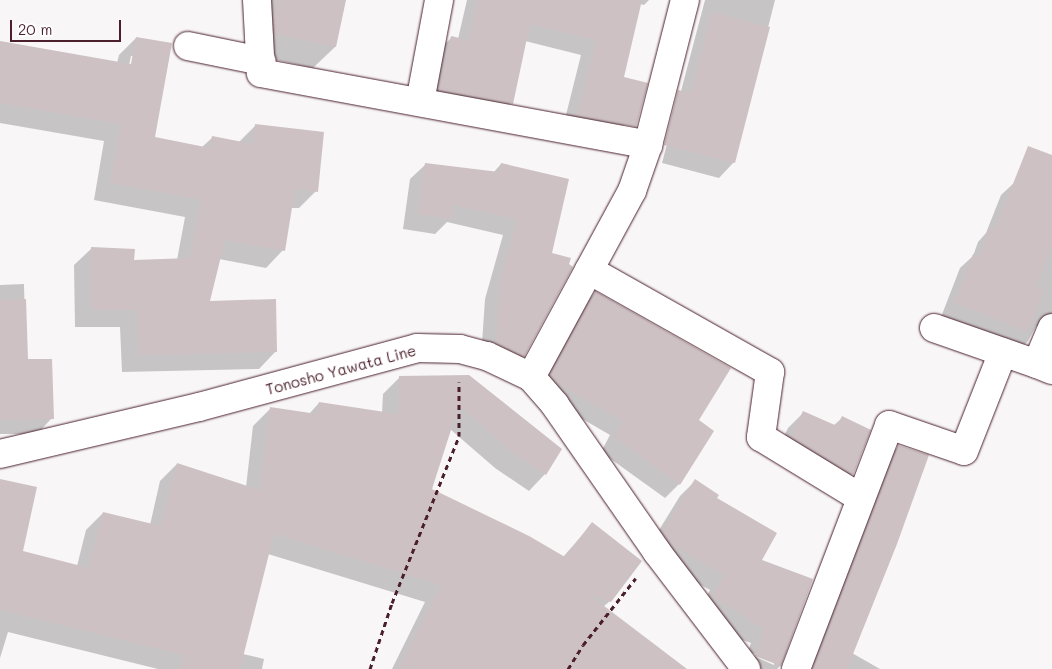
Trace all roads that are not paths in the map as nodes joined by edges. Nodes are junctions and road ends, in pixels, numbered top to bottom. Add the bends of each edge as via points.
1 (257, 0) edge
2 (439, 0) edge
3 (685, 0) edge
4 (188, 46) dead end
5 (261, 61) junction
6 (420, 102) junction
7 (648, 146) junction
8 (589, 270) junction
9 (934, 328) dead end
10 (1052, 328) edge
11 (1003, 352) junction
12 (1044, 367) edge
13 (531, 377) junction
14 (0, 454) edge
15 (861, 498) junction
16 (746, 669) edge
17 (796, 669) edge

1 - 5 street
2 - 6 street
3 - 7 street
4 - 5 street
5 - 6 street via 261,73
6 - 7 street
7 - 8 street via 632,191
8 - 13 street
8 - 15 street via 770,372 761,438
9 - 11 street
10 - 12 street
11 - 12 street
11 - 15 street via 964,451 889,425
13 - 14 street, Tonosho Yawata Line via 487,356 460,349 416,348 199,408
13 - 16 street, Tonosho Yawata Line via 555,405 657,552
15 - 17 street

